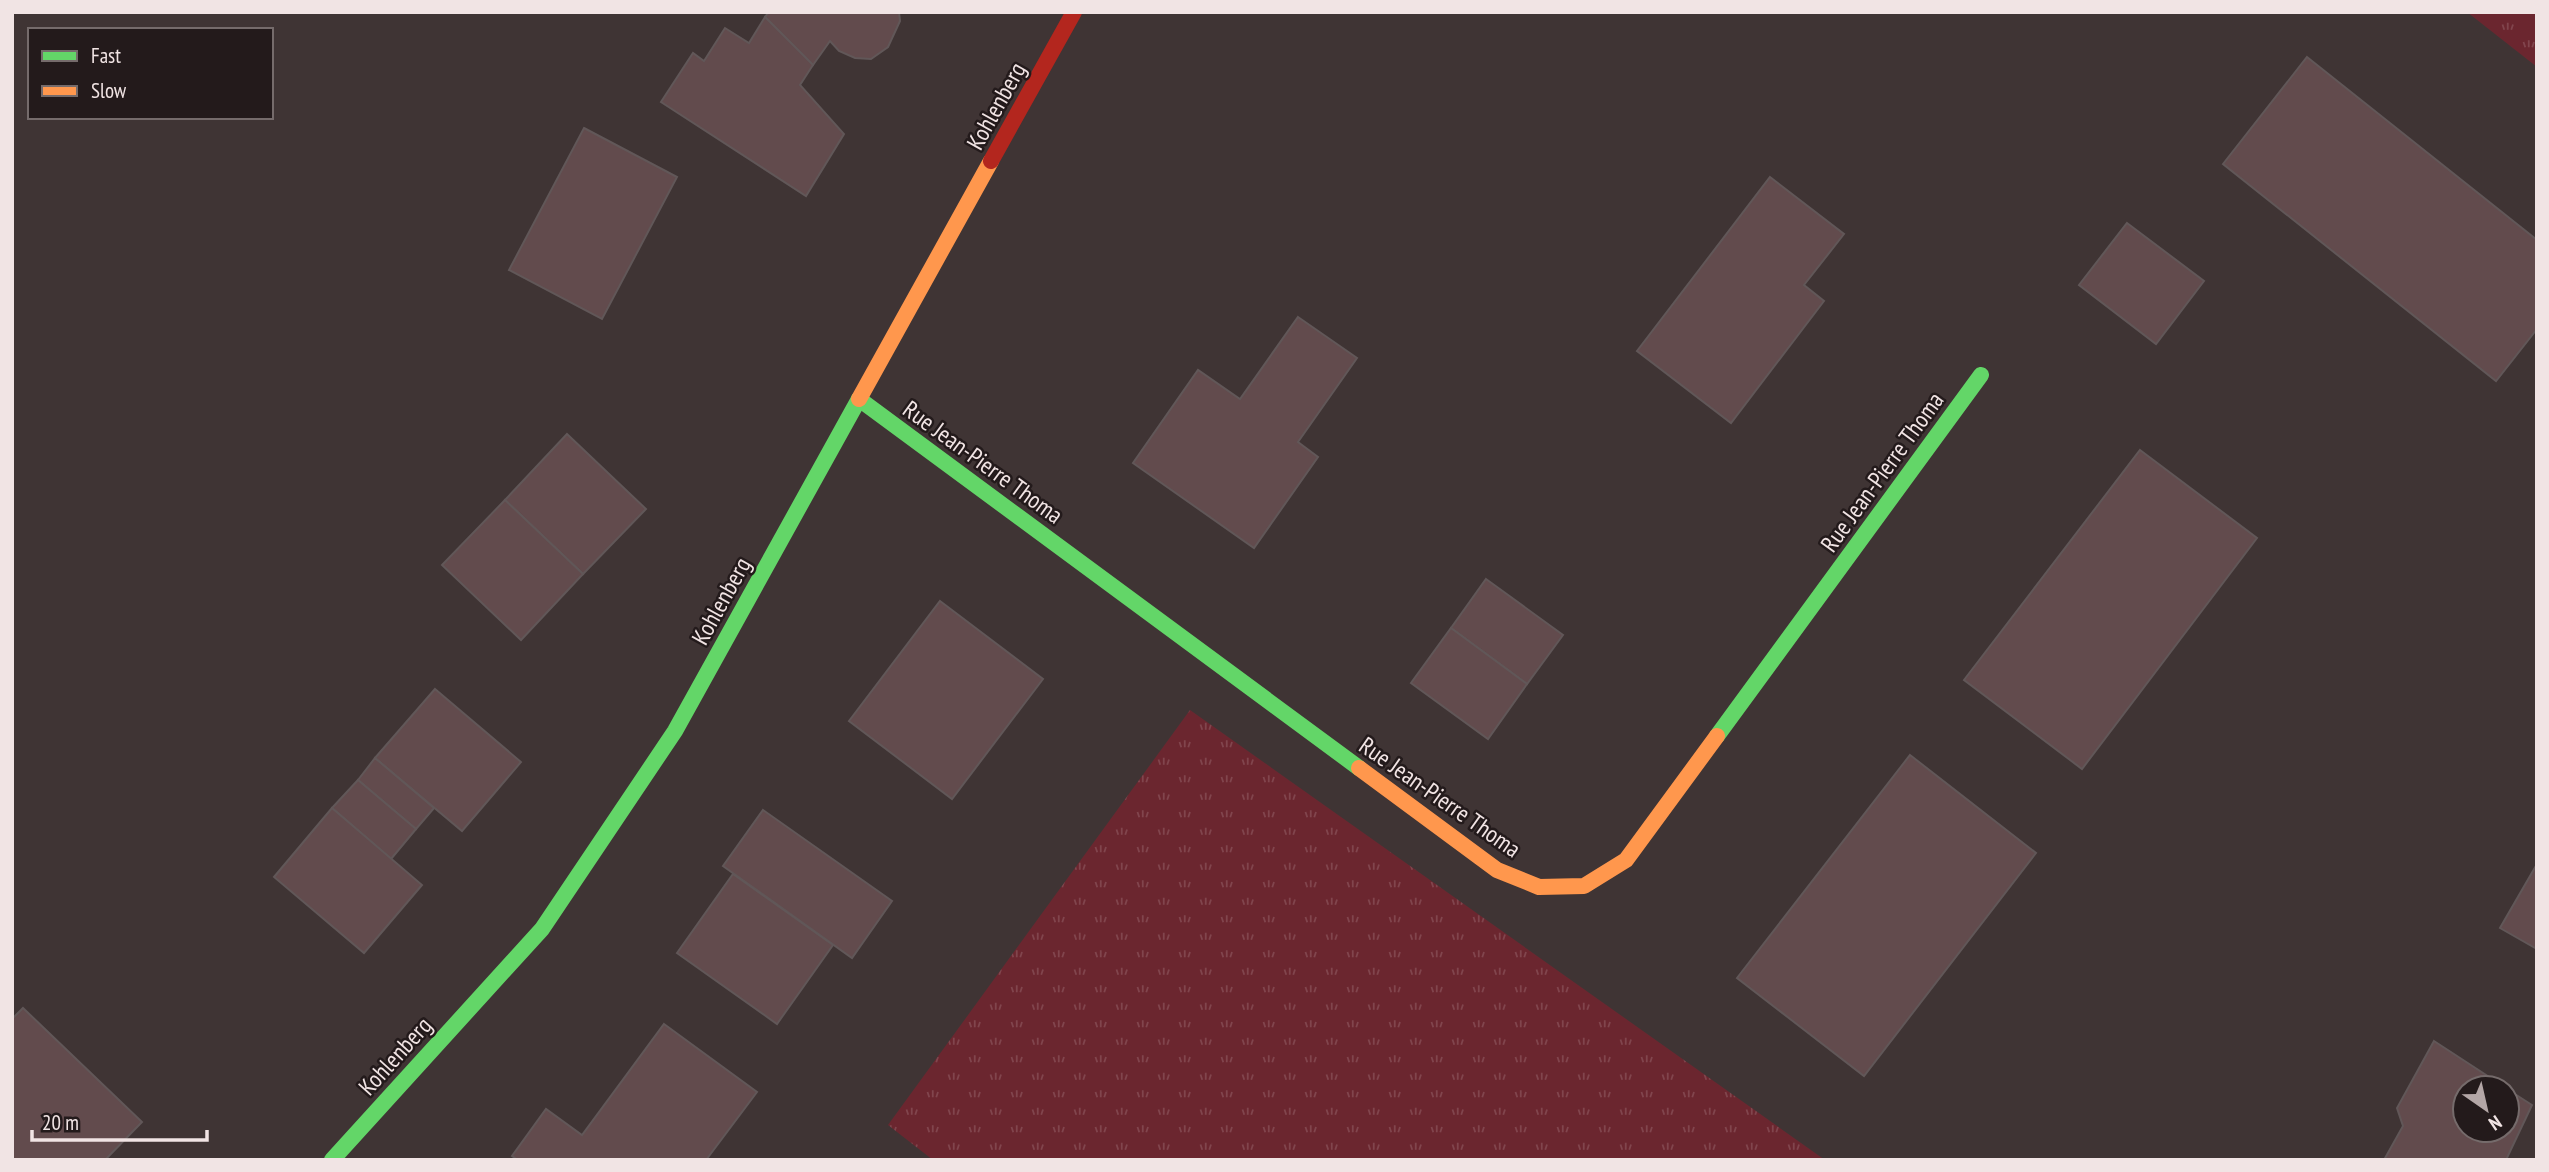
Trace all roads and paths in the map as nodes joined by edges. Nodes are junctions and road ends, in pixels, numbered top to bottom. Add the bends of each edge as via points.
1 (1074, 12) edge
2 (1981, 375) dead end
3 (859, 399) junction
4 (332, 1160) edge

1 - 3 street, Kohlenberg
2 - 3 street, Rue Jean-Pierre Thoma via 1626,860 1584,886 1539,887 1497,870
3 - 4 street, Kohlenberg via 675,731 542,929

